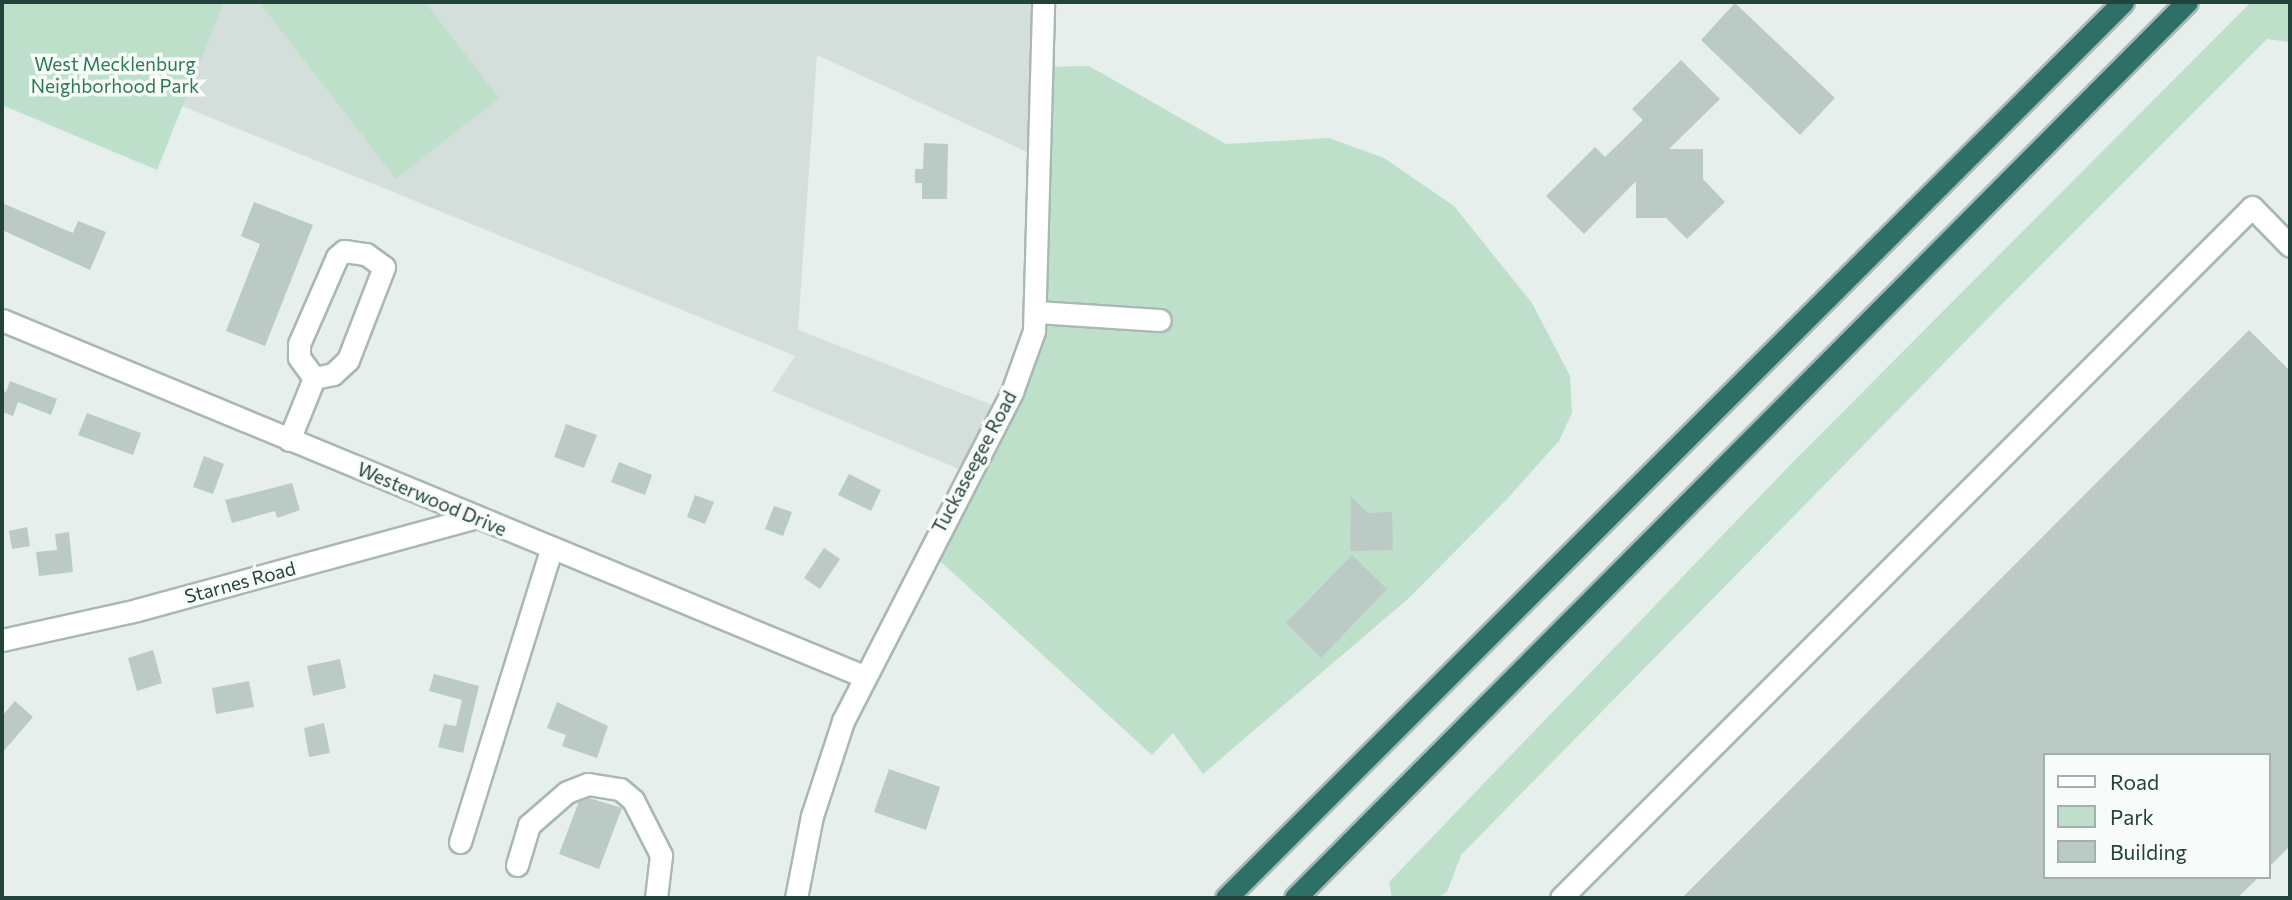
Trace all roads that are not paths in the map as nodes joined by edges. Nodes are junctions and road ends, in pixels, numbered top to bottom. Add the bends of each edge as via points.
1 (1043, 2) edge
2 (2123, 2) edge
3 (2187, 2) edge
4 (2290, 246) edge
5 (1036, 312) junction
6 (2, 320) edge
7 (1160, 320) dead end
8 (314, 378) junction
9 (289, 440) junction
10 (476, 517) junction
11 (551, 549) junction
12 (2, 640) edge
13 (863, 676) junction
14 (460, 842) dead end
15 (517, 865) dead end
16 (656, 898) edge
17 (796, 898) edge
18 (1226, 898) edge
19 (1295, 898) edge
20 (1561, 898) edge

1 - 5 street, Tuckaseegee Road
2 - 18 highway
3 - 19 highway
4 - 20 street via 2252,207
5 - 7 street
5 - 13 street, Tuckaseegee Road via 1012,392
6 - 9 street, Westerwood Drive
8 - 8 street via 299,357 299,344 337,257 344,251 366,254 384,267 348,360 333,374
8 - 9 street
9 - 10 street, Westerwood Drive
10 - 11 street, Westerwood Drive
10 - 12 street, Starnes Road via 137,610
11 - 13 street, Westerwood Drive
11 - 14 street
13 - 17 street, Tuckaseegee Road via 824,775
15 - 16 street via 529,825 567,792 588,784 620,789 633,800 661,855

